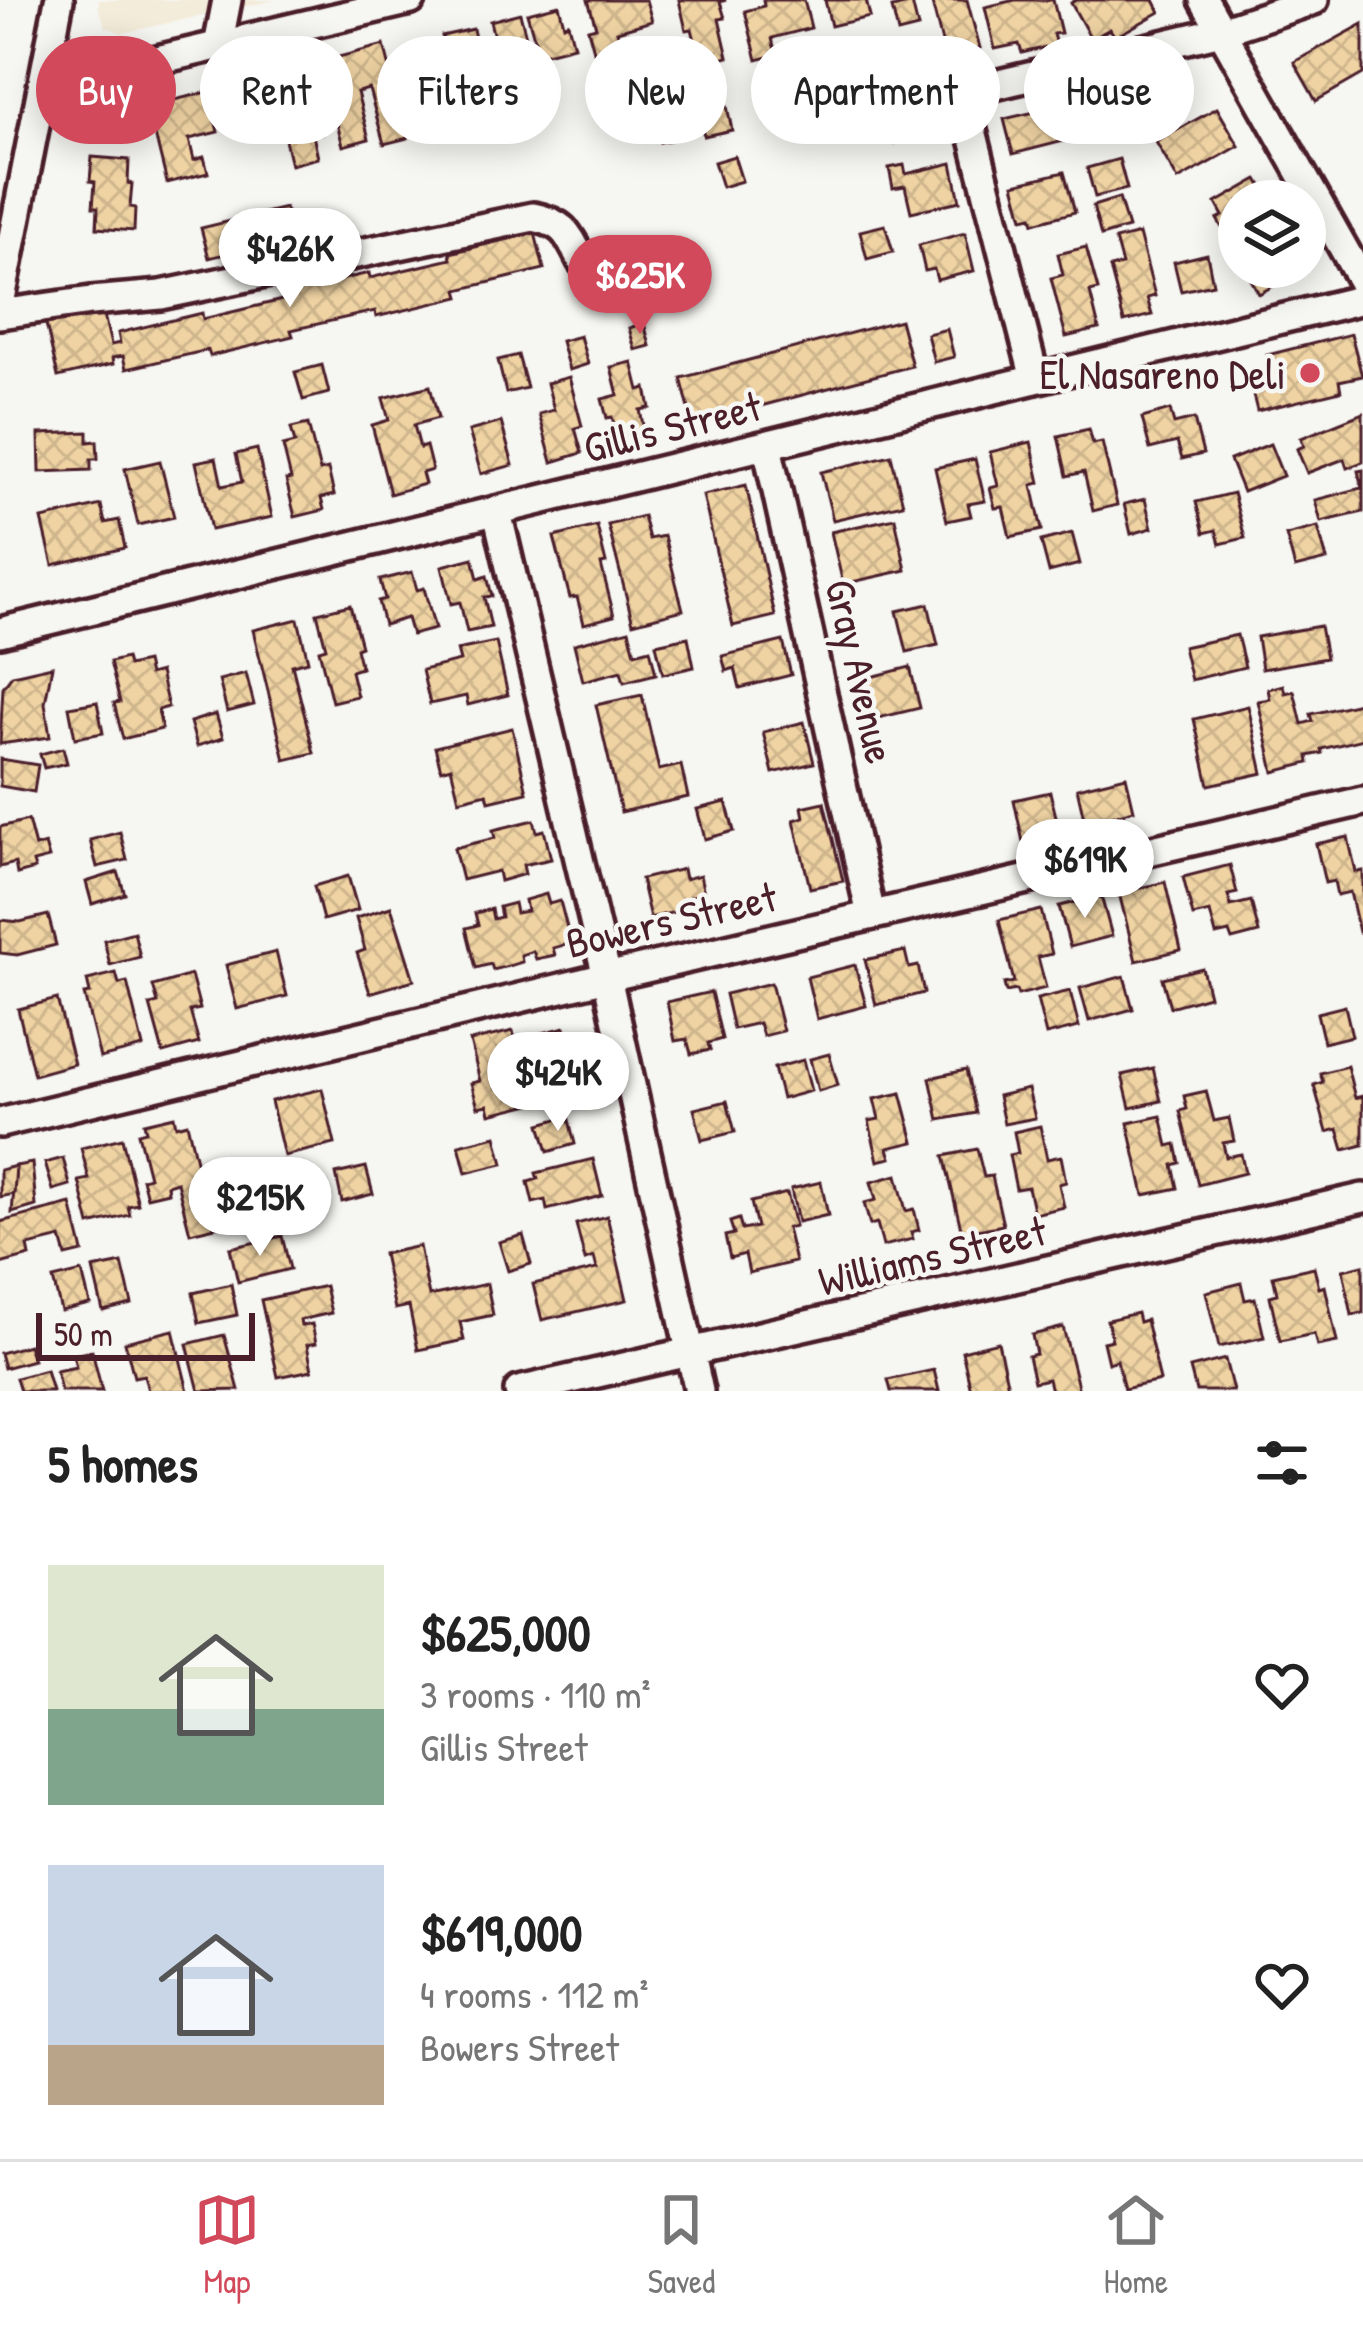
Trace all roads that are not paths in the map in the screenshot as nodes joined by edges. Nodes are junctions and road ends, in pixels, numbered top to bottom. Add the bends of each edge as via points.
1 (58, 0) edge
2 (227, 0) edge
3 (1204, 0) edge
4 (1314, 0) edge
5 (394, 2) edge
6 (1221, 32) junction
7 (52, 36) edge
8 (220, 36) edge
9 (258, 36) edge
10 (36, 122) edge
11 (582, 261) dead end
12 (1363, 284) edge
13 (1363, 299) edge
14 (0, 304) edge
15 (0, 314) edge
16 (1035, 379) junction
17 (767, 446) junction
18 (497, 512) junction
19 (0, 632) edge
20 (1363, 801) edge
21 (871, 915) junction
22 (607, 977) junction
23 (0, 1123) edge
24 (1363, 1198) edge
25 (691, 1353) junction
26 (519, 1391) edge
27 (699, 1391) edge

1 - 7 street
2 - 8 street
3 - 6 street
4 - 6 street
5 - 9 street
6 - 12 street
6 - 16 street via 967,97
10 - 14 street
11 - 15 street via 566,230 533,217 160,295
13 - 16 street, Gillis Street
16 - 17 street, Gillis Street
17 - 18 street, Gillis Street
17 - 21 street, Gray Avenue
18 - 19 street, Gillis Street
18 - 22 street
20 - 21 street, Bowers Street
21 - 22 street, Bowers Street
22 - 23 street, Bowers Street
22 - 25 street
24 - 25 street, Williams Street
25 - 26 street, Williams Street
25 - 27 street

